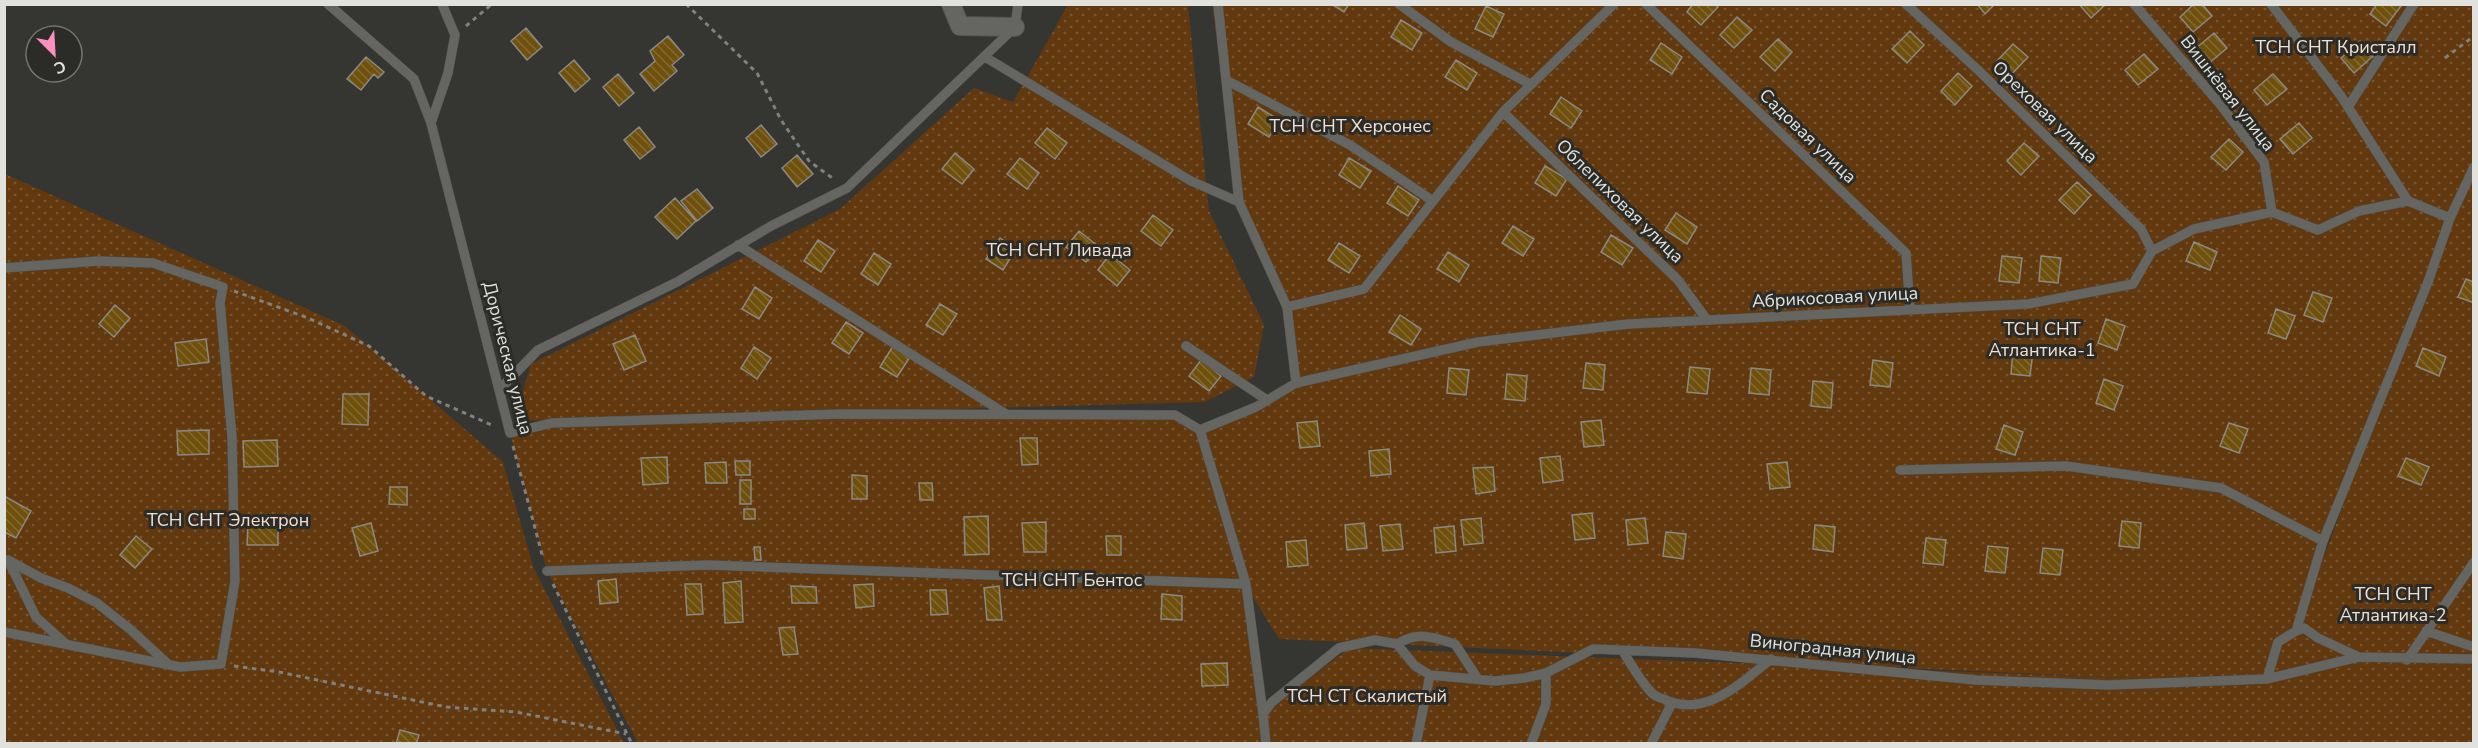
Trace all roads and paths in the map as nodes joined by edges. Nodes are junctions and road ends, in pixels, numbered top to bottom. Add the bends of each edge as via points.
1 (328, 4) edge
2 (442, 4) edge
3 (492, 4) edge
4 (686, 4) edge
5 (951, 4) edge
6 (1018, 4) edge
7 (1218, 4) edge
8 (1399, 4) edge
9 (1614, 4) edge
10 (1646, 4) edge
11 (1906, 4) edge
12 (2134, 4) edge
13 (2271, 4) edge
14 (2414, 4) edge
15 (1016, 27) junction
16 (455, 35) junction
17 (2474, 36) edge
18 (985, 57) junction
19 (2445, 58) dead end
20 (1226, 80) junction
21 (1530, 84) junction
22 (2348, 107) junction
23 (1503, 112) junction
24 (431, 123) junction
25 (2474, 167) edge
26 (847, 188) junction
27 (1433, 201) junction
28 (2408, 201) junction
29 (1239, 202) junction
30 (2271, 213) junction
31 (2450, 218) junction
32 (738, 245) junction
33 (2152, 251) junction
34 (4, 268) edge
35 (223, 287) junction
36 (1287, 307) junction
37 (1910, 309) junction
38 (1707, 320) junction
39 (1186, 346) dead end
40 (1296, 383) junction
41 (499, 390) junction
42 (1267, 400) junction
43 (1006, 414) junction
44 (1200, 430) junction
45 (510, 433) junction
46 (1900, 470) dead end
47 (2323, 541) junction
48 (6, 558) edge
49 (2474, 562) edge
50 (547, 571) junction
51 (1246, 584) junction
52 (2296, 631) junction
53 (2426, 631) junction
54 (4, 632) edge
55 (1397, 644) junction
56 (68, 645) junction
57 (2474, 647) edge
58 (1622, 650) junction
59 (2359, 657) junction
60 (1771, 659) junction
61 (2474, 659) edge
62 (2407, 660) junction
63 (168, 664) junction
64 (221, 664) junction
65 (1546, 673) junction
66 (1430, 675) junction
67 (1478, 679) junction
68 (2267, 679) junction
69 (1672, 703) junction
70 (1263, 714) junction
71 (626, 734) junction
72 (632, 744) edge
73 (1266, 744) edge
74 (1416, 744) edge
75 (1531, 744) edge
76 (1651, 744) edge

1 - 24 lane, Дорическая улица via 414,79
2 - 16 lane
3 - 16 path
4 - 26 path via 757,73 781,120 809,161
5 - 15 street via 960,26
6 - 15 lane
7 - 20 lane
8 - 21 lane via 1452,42
9 - 21 lane
10 - 37 lane, Садовая улица via 1906,253
11 - 33 lane, Ореховая улица via 2141,229
12 - 30 lane, Вишнёвая улица via 2264,162
13 - 22 lane
14 - 22 lane
15 - 18 lane
16 - 24 lane via 448,73
17 - 19 path
18 - 26 lane
18 - 29 lane via 1191,181
20 - 27 lane via 1350,145
20 - 29 lane
21 - 23 lane
22 - 28 lane
23 - 27 lane
23 - 38 lane, Облепиховая улица via 1678,280
24 - 41 lane, Дорическая улица
25 - 31 lane
26 - 32 lane
27 - 36 lane via 1364,289
28 - 30 lane via 2359,212 2318,230
28 - 31 lane
29 - 36 lane
30 - 33 lane via 2194,229
31 - 47 lane
32 - 41 lane via 677,282 538,350
32 - 43 lane
33 - 37 lane, Абрикосовая улица via 2133,284 2028,304
34 - 35 lane via 98,261 153,263
35 - 45 path via 308,318 369,346 426,396
35 - 64 lane via 220,303 232,437 235,581
36 - 40 lane
37 - 38 lane, Абрикосовая улица
38 - 40 lane, Абрикосовая улица via 1628,324 1478,342
39 - 42 lane
40 - 42 lane, Абрикосовая улица
41 - 45 lane, Дорическая улица
42 - 44 lane, Абрикосовая улица
43 - 44 lane via 1175,415
43 - 45 lane via 841,414 552,423
44 - 51 lane
45 - 50 path, Дорическая улица
46 - 47 lane via 2066,466 2221,488
47 - 52 lane
48 - 56 lane via 36,618
48 - 63 lane via 97,603
49 - 53 lane
50 - 51 lane via 708,565
50 - 71 path, Дорическая улица
51 - 70 lane
52 - 59 lane via 2304,628
52 - 68 lane via 2278,642
53 - 57 lane
53 - 62 lane
54 - 56 lane
55 - 66 lane via 1415,666
55 - 67 lane via 1411,636 1455,644
55 - 70 lane via 1375,640 1339,648 1272,702
56 - 63 lane
58 - 60 lane, Виноградная улица
58 - 65 lane, Виноградная улица via 1593,649
58 - 69 lane via 1653,694
59 - 62 lane, Виноградная улица
59 - 68 lane, Виноградная улица
60 - 68 lane, Виноградная улица via 2025,683 2108,685
60 - 69 lane via 1709,702
61 - 62 lane, Виноградная улица
63 - 64 lane
64 - 71 path via 279,672 446,707 516,712
65 - 67 lane, Виноградная улица via 1495,681
65 - 75 lane via 1546,704
66 - 67 lane, Виноградная улица
66 - 74 lane
69 - 76 lane
70 - 73 lane
71 - 72 path, Дорическая улица

